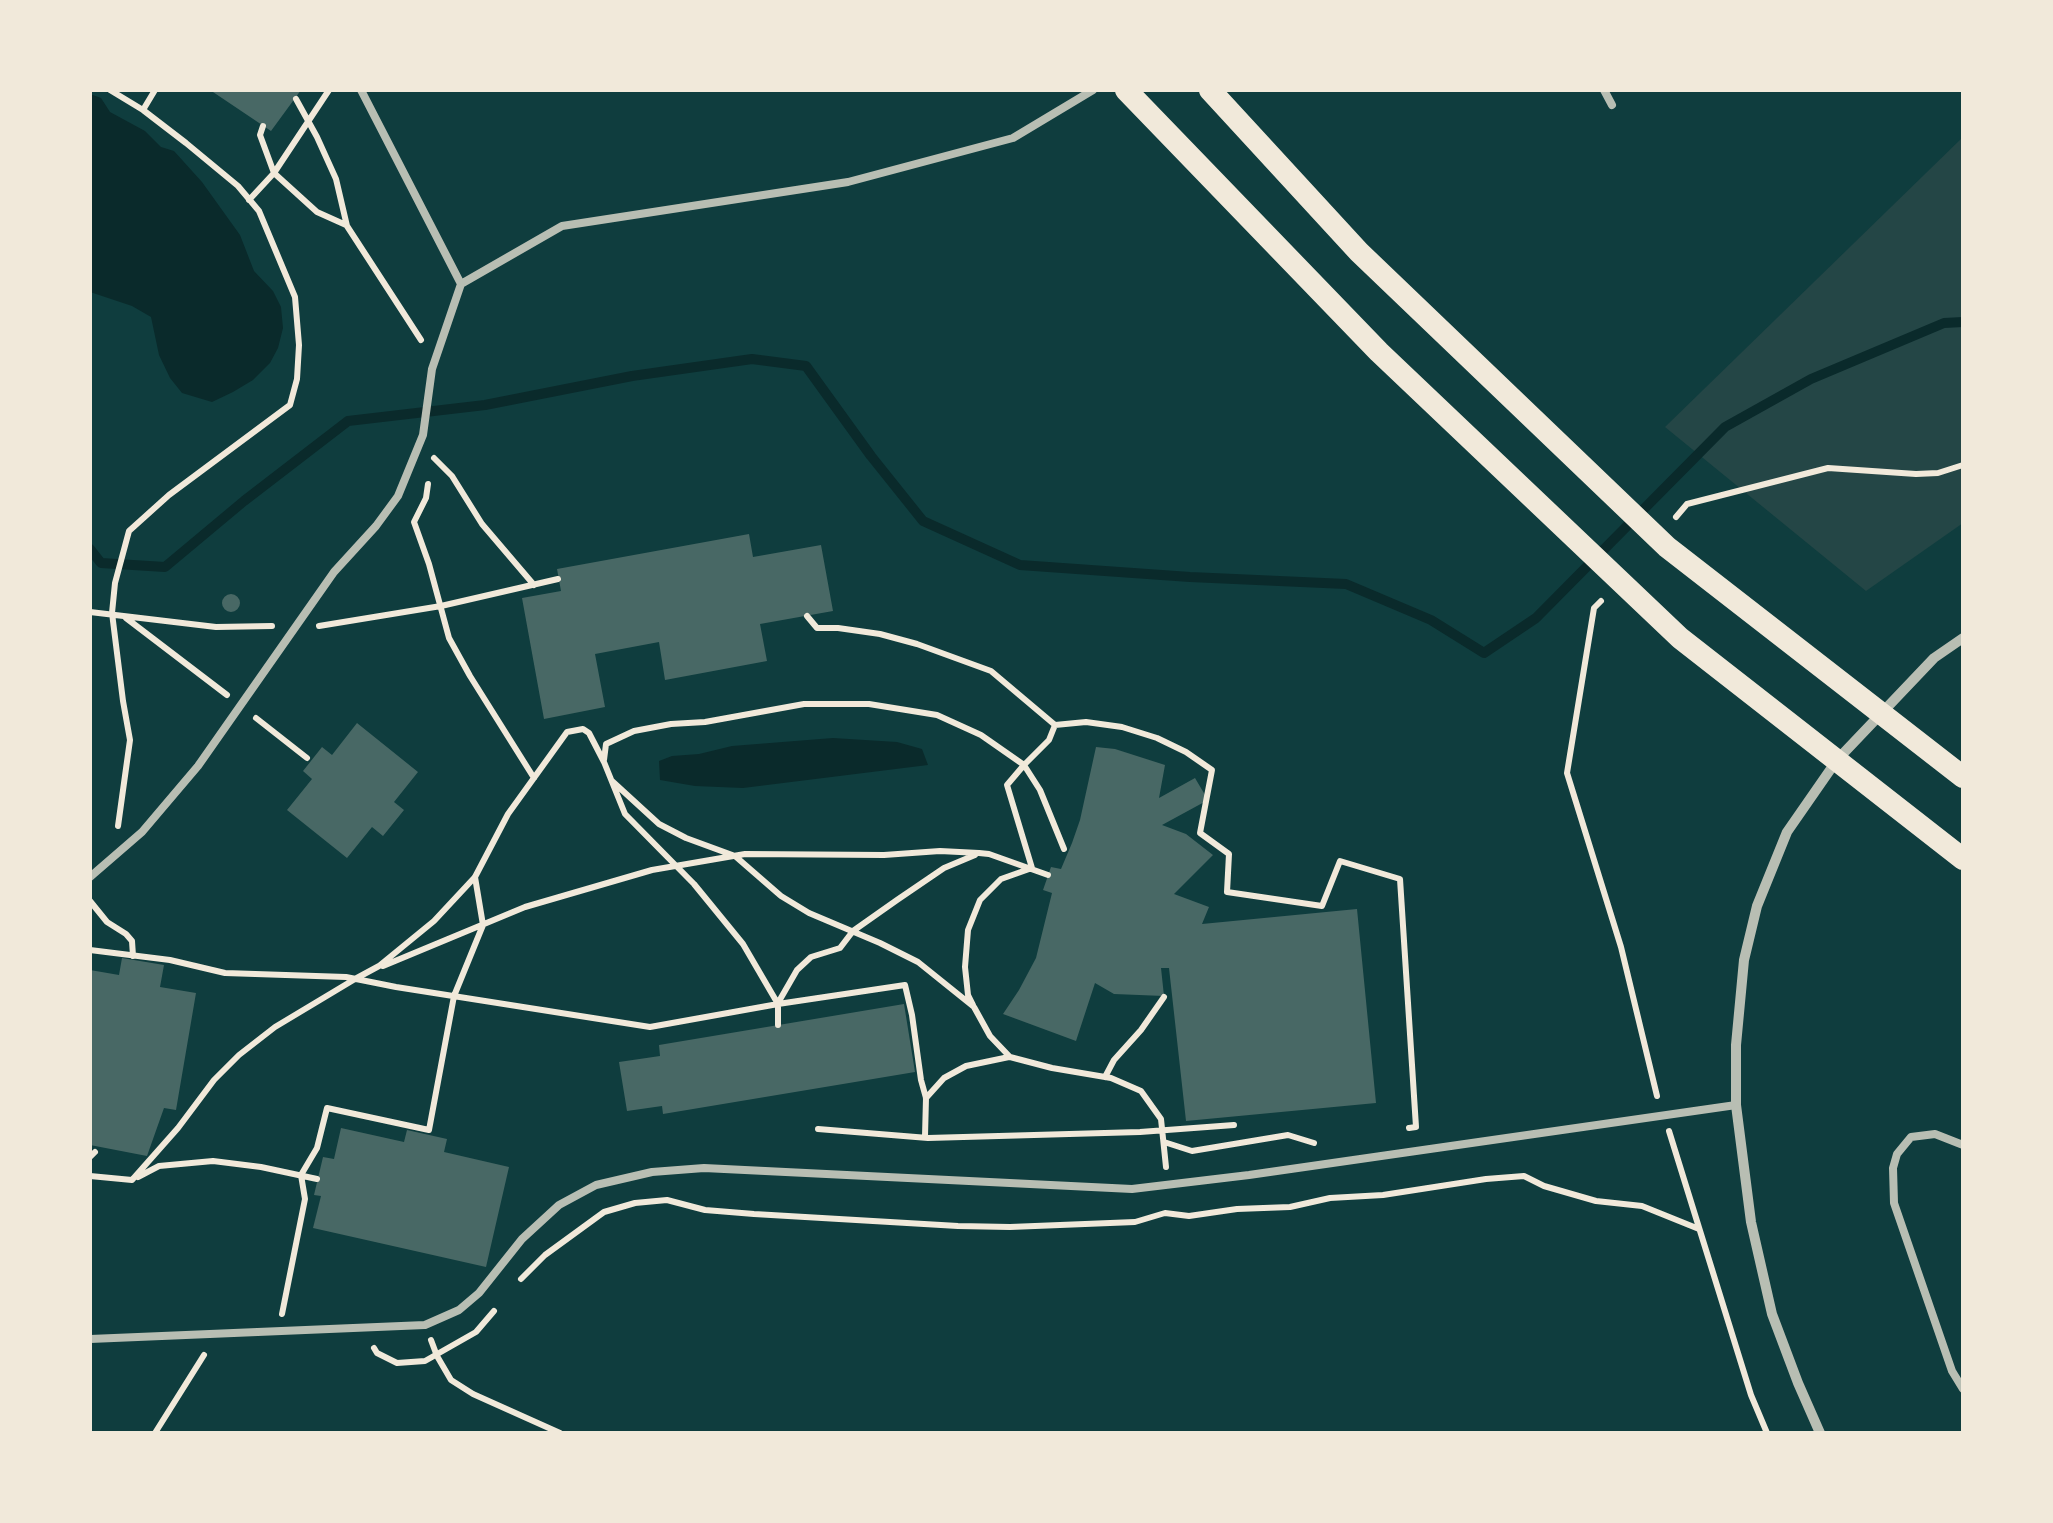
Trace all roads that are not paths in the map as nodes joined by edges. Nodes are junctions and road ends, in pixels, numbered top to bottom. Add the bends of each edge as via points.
1 (361, 90) edge
2 (1093, 90) edge
3 (1126, 90) edge
4 (1210, 90) edge
5 (1604, 90) edge
6 (1612, 104) dead end
7 (461, 284) junction
8 (1963, 638) edge
9 (1882, 715) junction
10 (1837, 760) junction
11 (1963, 776) edge
12 (1963, 859) edge
13 (90, 877) edge
14 (1736, 1105) junction
15 (1963, 1146) edge
16 (90, 1338) edge
17 (1963, 1389) edge
18 (1820, 1433) edge

1 - 7 lane
2 - 7 lane via 1014,138 848,182 562,226
3 - 10 main road via 1379,352 1585,548 1618,592
4 - 9 main road via 1360,252 1666,547
5 - 6 lane
7 - 13 lane via 432,369 423,435 398,496 334,572 198,766 142,832
8 - 9 street via 1934,658
9 - 10 street
9 - 11 main road
10 - 12 main road
10 - 14 street via 1787,832 1757,906 1744,960
14 - 16 lane via 1132,1190 704,1168 652,1172 596,1185 558,1205 479,1294 426,1325
14 - 18 street via 1751,1222 1772,1314
15 - 17 lane via 1935,1134 1912,1137 1893,1168 1894,1203

